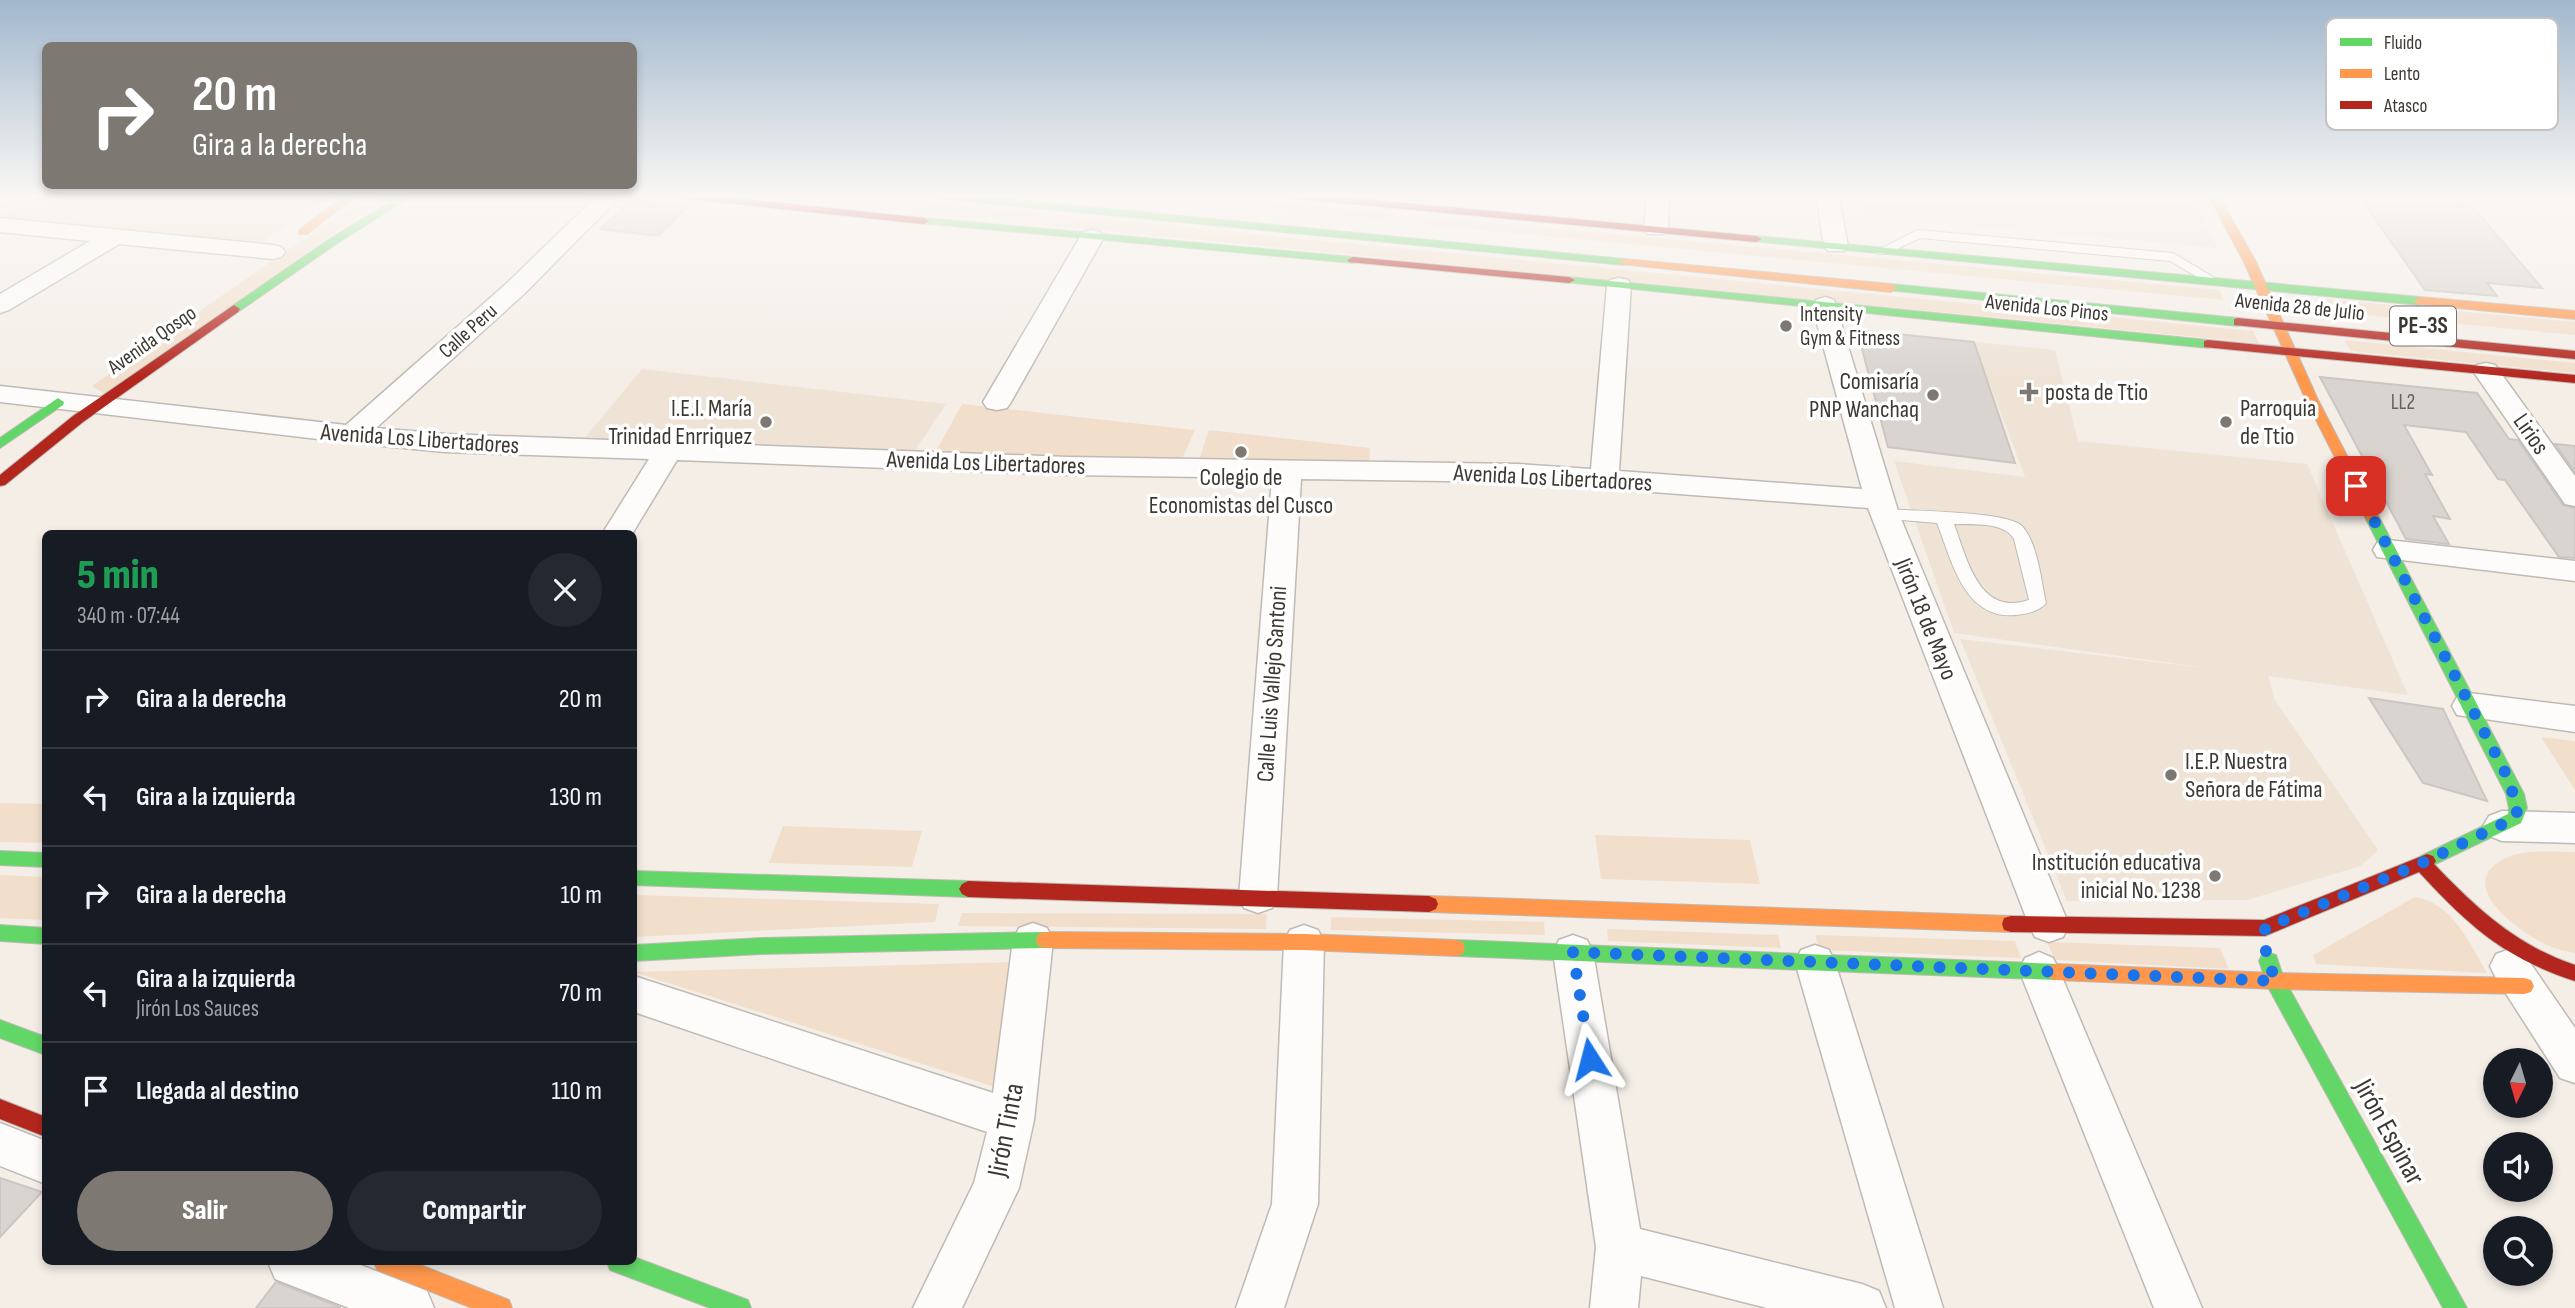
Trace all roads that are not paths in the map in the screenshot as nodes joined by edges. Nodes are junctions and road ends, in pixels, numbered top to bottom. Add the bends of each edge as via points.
1 (82, 256) edge
2 (266, 256) edge
3 (308, 256) edge
4 (549, 256) edge
5 (1081, 256) edge
6 (1298, 256) edge
7 (1388, 256) edge
8 (1623, 256) edge
9 (1660, 256) edge
10 (1938, 256) edge
11 (2245, 256) edge
12 (1747, 257) dead end
13 (250, 268) dead end
14 (1775, 269) junction
15 (1460, 271) junction
16 (1517, 276) junction
17 (1619, 285) junction
18 (2260, 285) junction
19 (0, 305) edge
20 (1825, 305) junction
21 (2575, 315) edge
22 (2275, 319) junction
23 (2575, 340) edge
24 (2291, 355) junction
25 (2575, 355) edge
26 (2486, 371) junction
27 (2575, 379) edge
28 (0, 394) edge
29 (88, 395) junction
30 (60, 401) junction
31 (997, 401) dead end
32 (352, 435) junction
33 (0, 444) edge
34 (667, 453) junction
35 (1605, 470) dead end
36 (1287, 471) junction
37 (0, 482) edge
38 (2575, 497) edge
39 (1882, 507) junction
40 (1943, 517) junction
41 (619, 530) edge
42 (2388, 550) junction
43 (2575, 571) edge
44 (2469, 706) junction
45 (2575, 719) edge
46 (2502, 826) junction
47 (2575, 828) edge
48 (0, 858) edge
49 (42, 860) edge
50 (2422, 863) junction
51 (637, 878) edge
52 (1258, 897) junction
53 (2049, 925) junction
54 (2265, 928) junction
55 (2487, 932) junction
56 (0, 933) edge
57 (42, 936) edge
58 (1033, 940) junction
59 (1304, 942) junction
60 (1573, 952) junction
61 (637, 953) edge
62 (1815, 962) junction
63 (2039, 970) junction
64 (2575, 973) edge
65 (2275, 981) junction
66 (2524, 986) junction
67 (637, 995) edge
68 (0, 1029) edge
69 (42, 1045) edge
70 (2575, 1064) edge
71 (0, 1109) edge
72 (1013, 1120) junction
73 (42, 1125) edge
74 (0, 1144) edge
75 (42, 1161) edge
76 (1620, 1247) junction
77 (300, 1265) edge
78 (393, 1265) edge
79 (626, 1265) edge
80 (410, 1308) edge
81 (501, 1308) edge
82 (740, 1308) edge
83 (937, 1308) edge
84 (1260, 1308) edge
85 (1614, 1308) edge
86 (1862, 1308) edge
87 (1919, 1308) edge
88 (2178, 1308) edge
89 (2456, 1308) edge

1 - 19 street
2 - 13 main road
3 - 29 main road, Avenida Qosqo
4 - 32 street, Calle Peru
5 - 31 street
6 - 15 main road, Avenida Los Pinos
7 - 15 main road
8 - 14 main road, Avenida 28 de Julio / PE-3S
9 - 14 main road, Avenida 28 de Julio / PE-3S
10 - 18 main road, Avenida 28 de Julio
11 - 18 main road
12 - 14 main road
14 - 16 main road via 1656,279
14 - 22 main road, Avenida 28 de Julio / PE-3S
15 - 16 main road, Avenida Los Pinos
16 - 17 main road, Avenida Los Pinos
17 - 20 main road, Avenida Los Pinos
17 - 35 street
18 - 21 main road, Avenida 28 de Julio
18 - 22 main road
20 - 24 main road, Avenida Los Pinos
20 - 39 street, Jirón 18 de Mayo
22 - 23 main road, Avenida 28 de Julio / PE-3S
22 - 24 main road
22 - 25 main road, Avenida 28 de Julio / PE-3S
24 - 26 main road, Avenida Los Pinos
24 - 42 main road
26 - 27 main road, Avenida Los Pinos
26 - 38 street, Lirios
28 - 30 street, Avenida Los Libertadores
29 - 30 street, Avenida Los Libertadores
29 - 32 street, Avenida Los Libertadores
29 - 37 main road, Avenida Qosqo via 44,444
30 - 33 main road
32 - 34 street, Avenida Los Libertadores
34 - 36 street, Avenida Los Libertadores
34 - 41 street
36 - 39 street, Avenida Los Libertadores via 1518,473
36 - 52 street, Calle Luis Vallejo Santoni
39 - 40 lane
39 - 53 street, Jirón 18 de Mayo
40 - 40 lane via 2003,522 2015,528 2038,603 2026,609 1999,608 1982,601
42 - 43 street
42 - 44 main road
44 - 45 street
44 - 46 main road via 2515,794 2515,818
46 - 47 street
46 - 50 main road
48 - 49 main road
50 - 54 main road
50 - 55 main road
51 - 52 main road
52 - 53 main road
53 - 54 main road
54 - 65 main road, Jirón Espinar
55 - 64 main road via 2533,960
55 - 66 street
56 - 57 main road
58 - 59 main road
58 - 61 main road
58 - 72 street, Jirón Tinta
59 - 60 main road
59 - 84 street via 1295,1204
60 - 62 main road
60 - 76 street
62 - 63 main road
62 - 87 street
63 - 65 main road
63 - 88 street
65 - 66 main road
65 - 89 main road, Jirón Espinar
66 - 70 street
67 - 72 street
68 - 69 main road
71 - 73 main road
72 - 83 street, Jirón Tinta via 996,1188
74 - 75 street
76 - 85 street
76 - 86 street
77 - 80 street
78 - 81 main road
79 - 82 main road

